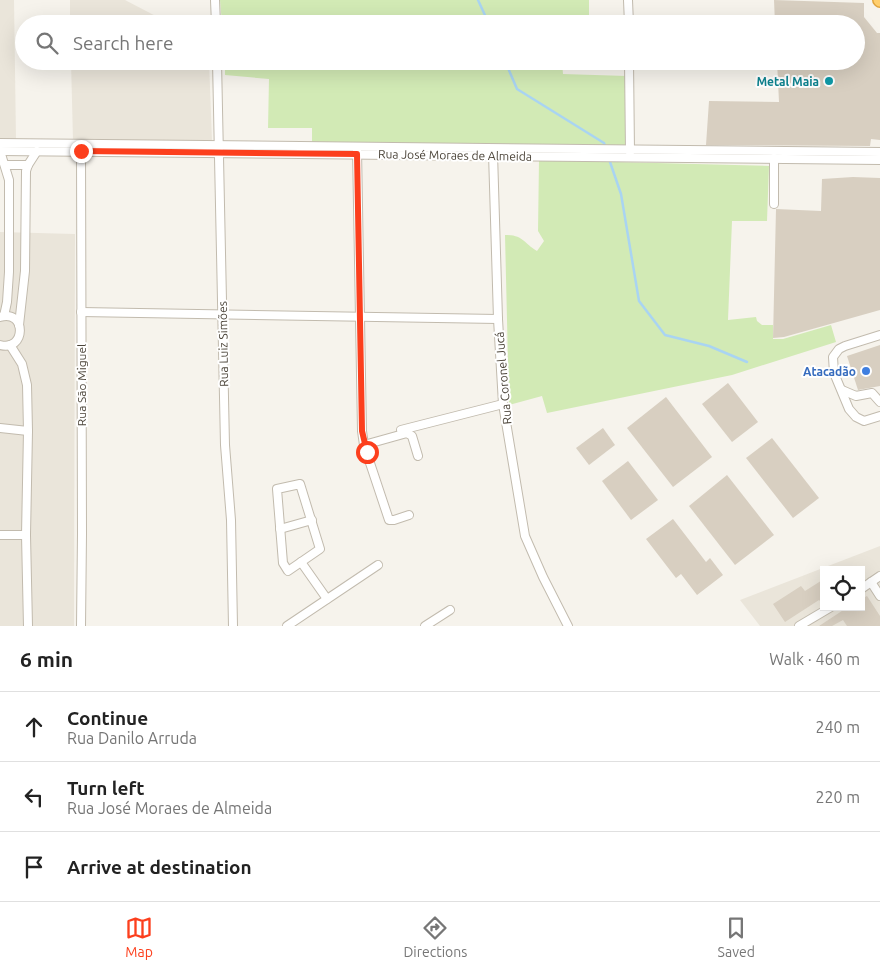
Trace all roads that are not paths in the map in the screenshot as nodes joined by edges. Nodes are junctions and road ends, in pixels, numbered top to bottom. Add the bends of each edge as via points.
1 (215, 0) edge
2 (628, 0) edge
3 (216, 15) edge
4 (629, 15) edge
5 (217, 70) edge
6 (629, 70) edge
7 (0, 143) edge
8 (81, 148) junction
9 (220, 149) junction
10 (357, 150) junction
11 (0, 151) edge
12 (37, 151) junction
13 (493, 152) junction
14 (880, 152) edge
15 (630, 153) junction
16 (742, 154) junction
17 (783, 155) junction
18 (856, 156) junction
19 (774, 158) junction
20 (880, 160) edge
21 (5, 164) junction
22 (28, 164) junction
23 (774, 204) dead end
24 (10, 218) junction
25 (26, 218) junction
26 (25, 254) junction
27 (9, 255) junction
28 (81, 312) junction
29 (223, 315) junction
30 (2, 316) edge
31 (361, 316) junction
32 (498, 319) junction
33 (19, 324) junction
34 (880, 334) edge
35 (3, 347) edge
36 (842, 390) junction
37 (880, 402) edge
38 (503, 404) junction
39 (880, 416) edge
40 (0, 428) edge
41 (28, 431) junction
42 (364, 442) junction
43 (418, 456) dead end
44 (409, 516) dead end
45 (312, 520) junction
46 (280, 529) junction
47 (0, 534) edge
48 (26, 535) junction
49 (301, 562) junction
50 (378, 565) dead end
51 (880, 576) edge
52 (871, 582) junction
53 (865, 586) edge
54 (880, 596) edge
55 (327, 599) junction
56 (450, 610) dead end
57 (824, 611) edge
58 (28, 626) edge
59 (81, 626) edge
60 (233, 626) edge
61 (287, 626) edge
62 (425, 626) edge
63 (568, 626) edge
64 (799, 626) edge

1 - 3 street
2 - 4 street
5 - 9 street, Rua Luiz Simões
6 - 15 street
7 - 8 street, Rua José Moraes de Almeida
8 - 9 street, Rua José Moraes de Almeida
8 - 12 street, Rua José Moraes de Almeida
8 - 28 street, Rua São Miguel
9 - 10 street, Rua José Moraes de Almeida
9 - 29 street, Rua Luiz Simões
10 - 13 street, Rua José Moraes de Almeida
10 - 31 street
11 - 12 street, Rua José Moraes de Almeida
11 - 21 street
12 - 22 street
13 - 15 street, Rua José Moraes de Almeida
13 - 32 street, Rua Coronel Jucá
14 - 18 street, Rua José Moraes de Almeida
15 - 16 street, Rua José Moraes de Almeida
16 - 17 street, Rua José Moraes de Almeida
16 - 19 street, Rua José Moraes de Almeida
17 - 18 street, Rua José Moraes de Almeida
17 - 19 street, Rua José Moraes de Almeida
18 - 20 street, Rua José Moraes de Almeida
19 - 23 street
21 - 22 street
21 - 24 street via 9,180
22 - 25 street
24 - 25 street
24 - 27 street
25 - 26 street
26 - 27 street
26 - 33 street
27 - 30 street via 7,302
28 - 29 street
28 - 59 street, Rua São Miguel
29 - 31 street
29 - 60 street, Rua Luiz Simões
30 - 33 street via 10,316
31 - 32 street
31 - 42 street
32 - 38 street, Rua Coronel Jucá
33 - 35 street via 19,337
34 - 36 street via 845,346 835,353 832,367
35 - 41 street via 22,364 26,376
36 - 37 street via 856,396 872,393
36 - 39 street via 852,413 859,419 864,421
38 - 42 street
38 - 63 street, Rua Coronel Jucá via 525,536
40 - 41 street
41 - 48 street
42 - 43 street via 407,433 412,436
42 - 44 street via 389,520
45 - 46 street
45 - 46 street via 300,484 277,489
45 - 49 street via 320,549
46 - 49 street via 283,563 288,571
47 - 48 street
48 - 58 street
49 - 55 street
50 - 55 street
51 - 52 street
52 - 53 street
52 - 54 street
55 - 61 street
56 - 62 street
57 - 64 street

